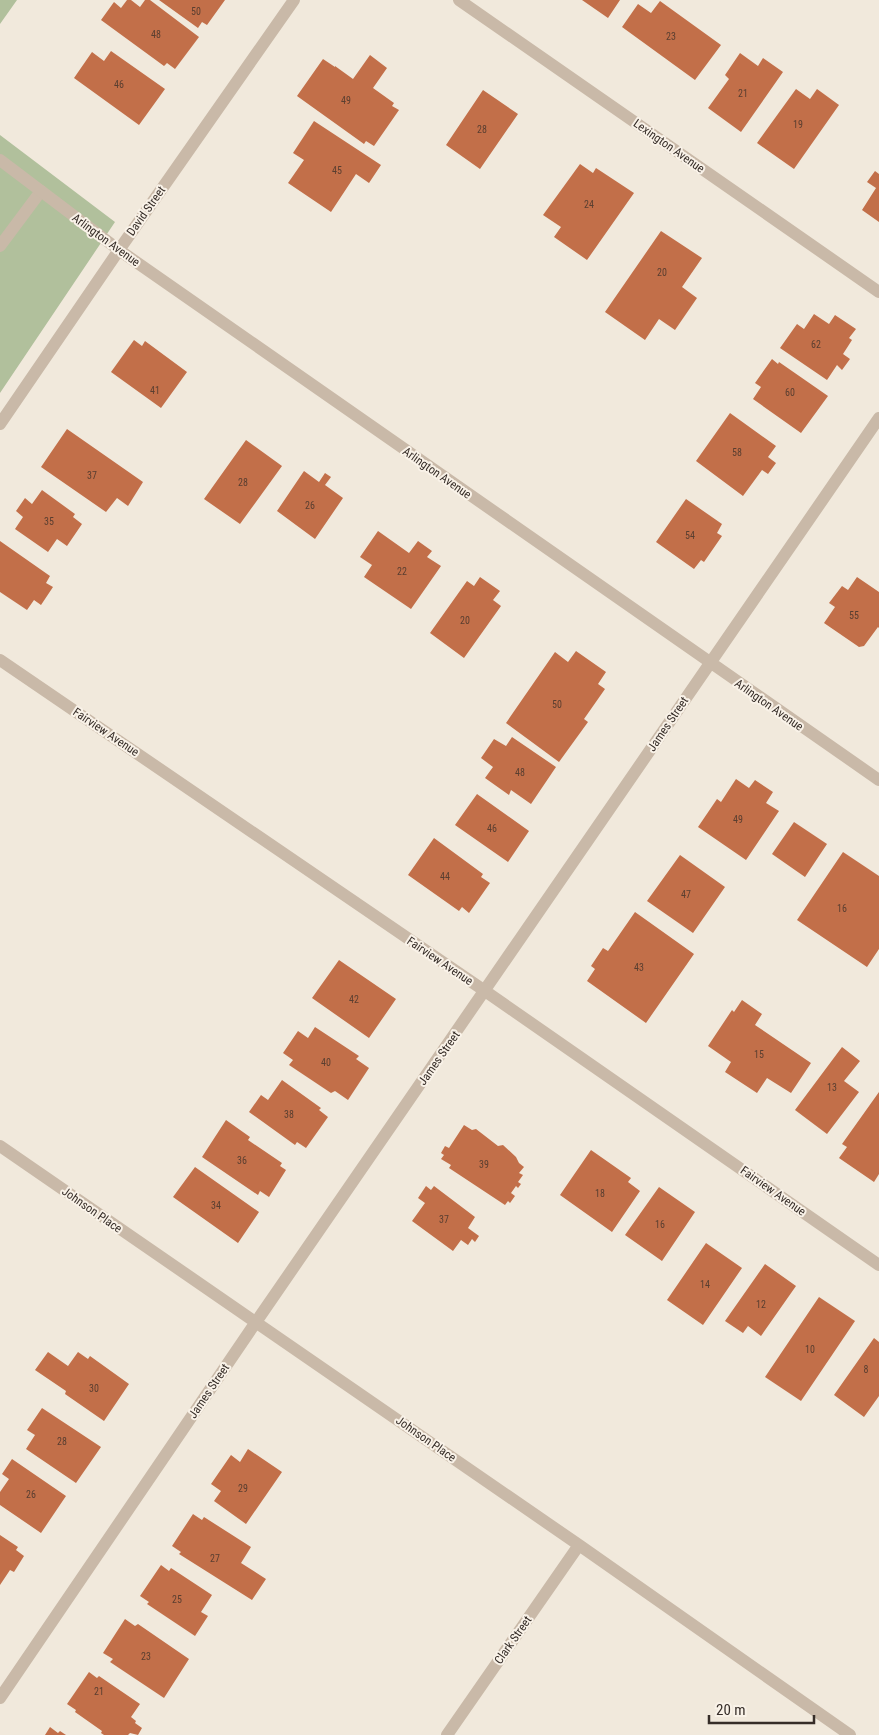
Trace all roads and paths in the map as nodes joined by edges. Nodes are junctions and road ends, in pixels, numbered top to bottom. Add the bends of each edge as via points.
1 (294, 0) edge
2 (459, 0) edge
3 (0, 160) edge
4 (41, 191) junction
5 (0, 246) edge
6 (119, 250) junction
7 (879, 292) edge
8 (879, 418) edge
9 (0, 424) edge
10 (0, 660) edge
11 (709, 663) junction
12 (879, 780) edge
13 (485, 991) junction
14 (0, 1146) edge
15 (879, 1265) edge
16 (256, 1322) junction
17 (579, 1545) junction
18 (0, 1698) edge
19 (447, 1735) edge
20 (850, 1735) edge

1 - 6 street, David Street
2 - 7 street, Lexington Avenue
3 - 4 street, Arlington Avenue
4 - 5 street
4 - 6 street, Arlington Avenue
6 - 9 street, David Street
6 - 11 street, Arlington Avenue
8 - 11 street, James Street
10 - 13 street, Fairview Avenue
11 - 12 street, Arlington Avenue
11 - 13 street, James Street
13 - 15 street, Fairview Avenue
13 - 16 street, James Street
14 - 16 street, Johnson Place
16 - 17 street, Johnson Place
16 - 18 street, James Street
17 - 19 street, Clark Street
17 - 20 street, Johnson Place

